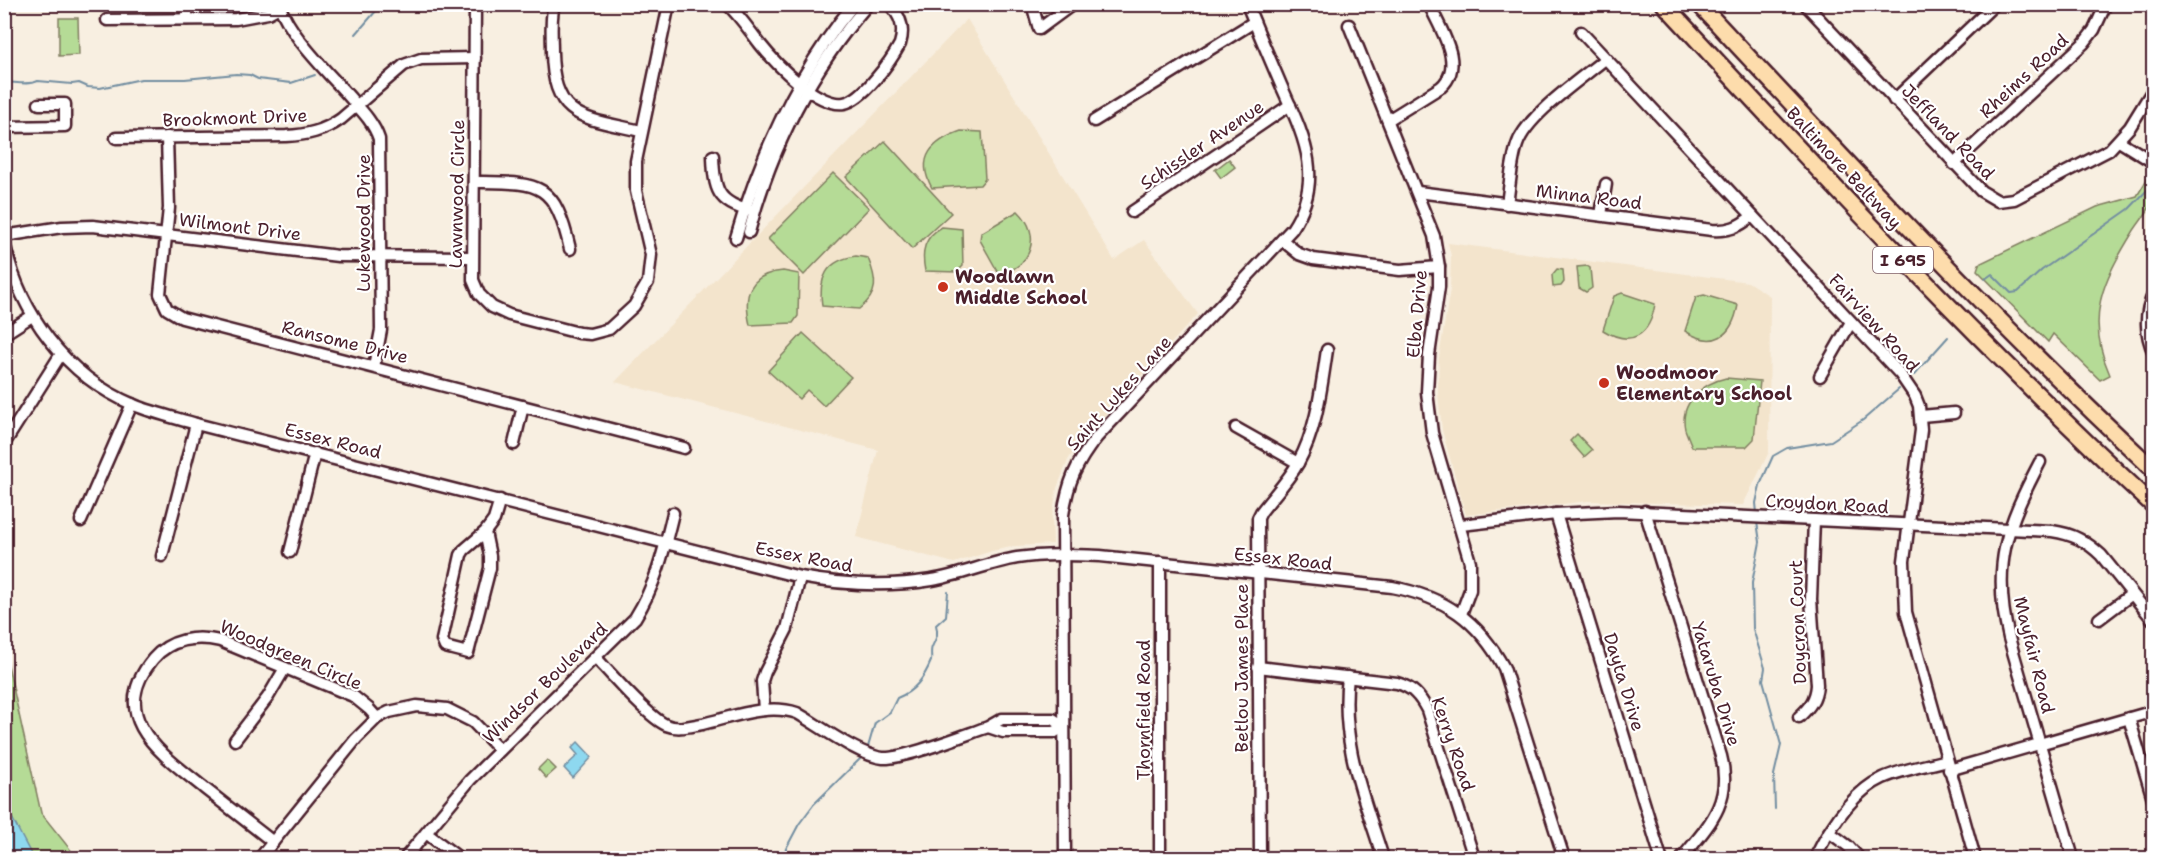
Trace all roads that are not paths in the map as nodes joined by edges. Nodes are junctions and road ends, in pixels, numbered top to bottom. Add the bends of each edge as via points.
1 (187, 4) edge
2 (475, 4) edge
3 (554, 4) edge
4 (669, 4) edge
5 (727, 4) edge
6 (854, 4) edge
7 (868, 4) edge
8 (889, 4) edge
9 (1032, 4) edge
10 (1073, 4) edge
11 (1247, 4) edge
12 (1429, 4) edge
13 (1664, 4) edge
14 (1699, 4) edge
15 (1805, 4) edge
16 (1995, 4) edge
17 (2106, 4) edge
18 (279, 6) edge
19 (187, 19) junction
20 (107, 20) dead end
21 (1254, 22) junction
22 (1349, 25) dead end
23 (1581, 32) dead end
24 (476, 58) junction
25 (1605, 59) junction
26 (803, 86) junction
27 (2154, 88) edge
28 (1894, 100) junction
29 (39, 104) dead end
30 (357, 105) junction
31 (1290, 105) junction
32 (1388, 120) junction
33 (1095, 121) dead end
34 (4, 128) edge
35 (641, 131) junction
36 (167, 137) junction
37 (116, 138) dead end
38 (2120, 141) junction
39 (713, 156) dead end
40 (2153, 162) edge
41 (1954, 164) junction
42 (474, 182) junction
43 (1606, 184) dead end
44 (1418, 192) junction
45 (1508, 204) junction
46 (749, 211) junction
47 (1132, 212) dead end
48 (1601, 215) junction
49 (1752, 216) junction
50 (749, 232) dead end
51 (166, 234) junction
52 (736, 238) dead end
53 (4, 239) edge
54 (1282, 240) junction
55 (570, 249) dead end
56 (382, 257) junction
57 (472, 257) junction
58 (1439, 267) junction
59 (2154, 293) edge
60 (32, 316) junction
61 (1851, 322) junction
62 (4, 334) edge
63 (1327, 350) dead end
64 (2154, 353) edge
65 (61, 354) junction
66 (374, 367) junction
67 (1820, 376) dead end
68 (132, 404) junction
69 (524, 406) junction
70 (1954, 413) dead end
71 (1921, 416) junction
72 (196, 424) junction
73 (1236, 428) dead end
74 (4, 444) edge
75 (514, 444) dead end
76 (684, 448) dead end
77 (315, 453) junction
78 (2040, 462) dead end
79 (1298, 463) junction
80 (2154, 470) edge
81 (500, 500) junction
82 (2154, 506) edge
83 (1645, 511) junction
84 (673, 513) dead end
85 (1556, 514) junction
86 (1814, 520) junction
87 (81, 521) dead end
88 (1461, 525) junction
89 (1908, 525) junction
90 (2009, 529) junction
91 (485, 532) junction
92 (666, 543) junction
93 (290, 552) dead end
94 (1062, 555) junction
95 (162, 556) dead end
96 (1160, 562) junction
97 (1258, 573) junction
98 (800, 577) junction
99 (2132, 594) junction
100 (1461, 614) junction
101 (2099, 619) dead end
102 (2154, 621) edge
103 (596, 658) junction
104 (1258, 667) junction
105 (285, 668) junction
106 (1348, 677) junction
107 (764, 710) junction
108 (2154, 711) edge
109 (1799, 717) dead end
110 (376, 718) junction
111 (2129, 718) junction
112 (1064, 726) junction
113 (235, 740) dead end
114 (2040, 743) junction
115 (500, 750) junction
116 (1948, 765) junction
117 (2154, 802) edge
118 (1829, 832) junction
119 (426, 833) junction
120 (273, 842) junction
121 (260, 858) edge
122 (405, 858) edge
123 (459, 858) edge
124 (1065, 858) edge
125 (1160, 858) edge
126 (1260, 858) edge
127 (1383, 858) edge
128 (1474, 858) edge
129 (1564, 858) edge
130 (1661, 858) edge
131 (1682, 858) edge
132 (1815, 858) edge
133 (1858, 858) edge
134 (1975, 858) edge
135 (2073, 858) edge

1 - 19 street
2 - 24 street, Lawnwood Circle
3 - 35 street via 553,73 561,98 582,116
4 - 35 street, Lawnwood Circle
5 - 26 street via 773,59
6 - 26 street via 832,33
7 - 26 street
8 - 26 street via 901,19 903,36 864,92 836,103
9 - 10 street via 1039,29
11 - 21 street, Saint Lukes Lane
12 - 32 street via 1451,54 1452,70 1441,87
13 - 82 highway, Baltimore Beltway / I 695 via 1904,261
14 - 80 highway, Baltimore Beltway / I 695 via 1964,285
15 - 28 street, Jeffland Road
16 - 28 street
17 - 41 street, Rheims Road via 2084,43
18 - 19 street via 245,18
18 - 30 street, Lukewood Drive via 296,35
19 - 20 street
21 - 31 street, Saint Lukes Lane
21 - 33 street
22 - 32 street, Elba Drive
23 - 25 street, Fairview Road
24 - 30 street, Brookmont Drive via 412,62
24 - 42 street, Lawnwood Circle
25 - 45 street via 1526,126 1514,154
25 - 49 street, Fairview Road
26 - 46 street via 773,133
27 - 38 street
28 - 41 street, Jeffland Road
29 - 34 street via 65,104 65,126
30 - 36 street, Brookmont Drive via 331,126 308,134
30 - 56 street, Lukewood Drive via 380,139
31 - 47 street, Schissler Avenue
31 - 54 street, Saint Lukes Lane via 1304,138 1310,172 1305,205
32 - 44 street, Elba Drive
35 - 57 street, Lawnwood Circle via 635,178 649,240 651,270 642,294 617,324 590,334 500,312 484,301 476,287
36 - 37 street, Brookmont Drive
36 - 51 street, Ransome Drive
38 - 40 street
38 - 41 street, Jeffland Road via 2090,162 2006,201 1986,196
39 - 46 street via 718,191 727,202
42 - 55 street via 522,182 548,195 560,211
42 - 57 street, Lawnwood Circle
43 - 48 street
44 - 45 street, Minna Road
44 - 58 street, Elba Drive via 1434,236
45 - 48 street, Minna Road
46 - 50 street
46 - 52 street
48 - 49 street, Minna Road via 1722,230 1737,227
49 - 61 street, Fairview Road
51 - 53 street, Wilmont Drive via 78,226
51 - 56 street, Wilmont Drive via 338,256
51 - 66 street, Ransome Drive via 160,294 174,314
53 - 60 street, Essex Road
54 - 58 street via 1313,260 1400,270
54 - 94 street, Saint Lukes Lane via 1077,464 1062,515
56 - 57 street, Wilmont Drive
56 - 66 street, Lukewood Drive via 381,330
58 - 88 street, Elba Drive via 1428,392 1432,433
59 - 64 street via 2147,321
60 - 62 street
60 - 65 street, Essex Road
61 - 67 street
61 - 71 street, Fairview Road via 1909,386
63 - 79 street, Betlou James Place via 1315,422
65 - 68 street, Essex Road via 102,387
65 - 74 street
66 - 69 street, Ransome Drive
68 - 72 street, Essex Road
68 - 87 street
69 - 75 street
69 - 76 street, Ransome Drive
70 - 71 street
71 - 89 street, Fairview Road
72 - 77 street, Essex Road
72 - 95 street
73 - 79 street
77 - 81 street, Essex Road
77 - 93 street
78 - 90 street, Mayfair Road
79 - 97 street, Betlou James Place via 1258,518
81 - 91 street via 494,520
81 - 92 street, Essex Road
83 - 85 street, Croydon Road
83 - 86 street, Croydon Road
83 - 131 street, Yataruba Drive via 1725,777 1718,811
84 - 92 street, Windsor Boulevard
85 - 88 street, Croydon Road
85 - 130 street, Dayta Drive
86 - 89 street, Croydon Road
86 - 109 street, Doycron Court via 1811,599 1817,685 1812,704
88 - 100 street, Elba Drive via 1472,577
89 - 90 street, Croydon Road
89 - 116 street, Fairview Road via 1906,612
90 - 99 street, Croydon Road via 2052,531 2081,539 2101,555
90 - 114 street, Mayfair Road via 2001,577 2003,613
91 - 91 street via 490,568 468,653 445,647 442,640 462,552
92 - 98 street, Essex Road
92 - 103 street, Windsor Boulevard via 644,604
94 - 96 street, Essex Road
94 - 98 street, Essex Road via 1018,558 909,582 855,584
94 - 112 street, Saint Lukes Lane
96 - 97 street, Essex Road
96 - 125 street, Thornfield Road
97 - 100 street, Essex Road via 1411,591
97 - 104 street, Betlou James Place
98 - 107 street via 787,629 762,681
99 - 101 street
99 - 102 street, Croydon Road
100 - 129 street, Essex Road via 1486,639 1504,668
103 - 107 street via 652,716 666,725 688,727
103 - 115 street, Windsor Boulevard
104 - 106 street, Kerry Road
104 - 126 street, Betlou James Place
105 - 110 street, Woodgreen Circle via 353,696
105 - 113 street
105 - 120 street, Woodgreen Circle via 220,641 189,639 166,647 157,655 142,676 136,700 141,728 155,748
106 - 127 street via 1345,712 1349,746
106 - 128 street, Kerry Road via 1404,685 1423,701
107 - 112 street via 797,713 864,752 882,758 988,727 1003,732 1055,732
108 - 111 street
110 - 115 street via 417,706 447,709 473,722
110 - 120 street
111 - 114 street
111 - 117 street
112 - 124 street, Saint Lukes Lane
114 - 116 street
114 - 135 street, Mayfair Road
115 - 119 street, Windsor Boulevard
116 - 118 street via 1892,775 1872,784
116 - 134 street, Fairview Road
118 - 132 street
118 - 133 street
119 - 122 street, Windsor Boulevard
119 - 123 street
120 - 121 street

